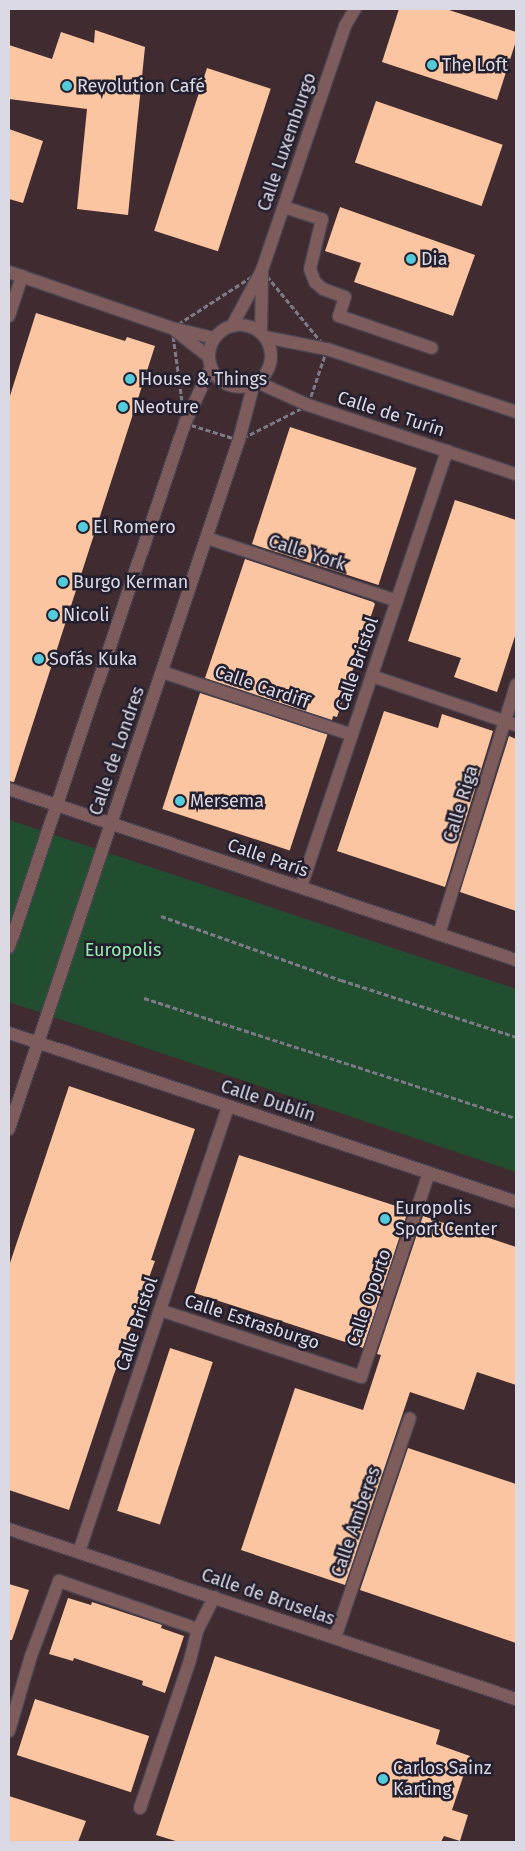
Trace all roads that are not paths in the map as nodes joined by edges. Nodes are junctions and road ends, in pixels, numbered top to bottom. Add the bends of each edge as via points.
1 (347, 9) edge
2 (356, 9) edge
3 (345, 26) junction
4 (284, 207) junction
5 (262, 270) junction
6 (9, 272) edge
7 (22, 276) junction
8 (9, 316) edge
9 (232, 326) junction
10 (172, 328) junction
11 (263, 335) junction
12 (214, 338) junction
13 (432, 348) dead end
14 (210, 362) junction
15 (255, 383) junction
16 (516, 412) edge
17 (447, 451) junction
18 (516, 474) edge
19 (207, 538) junction
20 (397, 601) junction
21 (162, 672) junction
22 (372, 676) junction
23 (516, 685) edge
24 (511, 723) edge
25 (352, 736) junction
26 (9, 789) edge
27 (57, 805) junction
28 (111, 823) junction
29 (301, 887) junction
30 (439, 934) junction
31 (9, 947) edge
32 (516, 960) edge
33 (9, 1033) edge
34 (38, 1043) junction
35 (228, 1106) junction
36 (9, 1129) edge
37 (429, 1173) junction
38 (516, 1202) edge
39 (160, 1310) junction
40 (361, 1377) joint
41 (410, 1418) dead end
42 (9, 1529) edge
43 (79, 1552) junction
44 (214, 1597) junction
45 (198, 1629) junction
46 (335, 1638) junction
47 (516, 1699) edge
48 (9, 1732) edge
49 (140, 1808) dead end

1 - 3 street, Calle Luxemburgo
2 - 3 street, Calle Luxemburgo
3 - 4 street, Calle Luxemburgo
4 - 5 street, Calle Luxemburgo
4 - 13 street via 322,219 310,269 315,282 323,289 345,297 339,316
5 - 9 street, Calle Luxemburgo
5 - 11 street, Calle Luxemburgo
6 - 7 street
7 - 8 street
7 - 10 street
9 - 11 street via 253,327
9 - 12 street
10 - 12 street
10 - 14 street
11 - 15 street via 271,356 267,371
11 - 16 street via 328,349
12 - 14 street
14 - 15 street via 218,378 229,385 242,387
14 - 27 street via 185,423
15 - 17 street, Calle de Turín via 308,405
15 - 19 street, Calle de Londres via 240,440
17 - 18 street, Calle de Turín
17 - 20 street, Calle Bristol
19 - 20 street, Calle York
19 - 21 street, Calle de Londres
20 - 22 street, Calle Bristol
21 - 25 street, Calle Cardiff
21 - 28 street, Calle de Londres
22 - 24 street
22 - 25 street, Calle Bristol
23 - 24 street, Calle Riga
24 - 30 street, Calle Riga
25 - 29 street, Calle Bristol
26 - 27 street, Calle París
27 - 28 street, Calle París
27 - 31 street
28 - 29 street, Calle París
28 - 34 street, Calle de Londres
29 - 30 street, Calle París
30 - 32 street, Calle París
33 - 34 street, Calle Dublín
34 - 35 street, Calle Dublín
34 - 36 street, Calle de Londres
35 - 37 street, Calle Dublín
35 - 39 street, Calle Bristol
37 - 38 street, Calle Dublín
37 - 40 street, Calle Oporto
39 - 40 street, Calle Estrasburgo
39 - 43 street, Calle Bristol
41 - 46 street, Calle Amberes
42 - 43 street, Calle de Bruselas
43 - 44 street, Calle de Bruselas
44 - 45 street
44 - 46 street, Calle de Bruselas
45 - 48 street via 59,1582 31,1656
45 - 49 street
46 - 47 street, Calle de Bruselas

